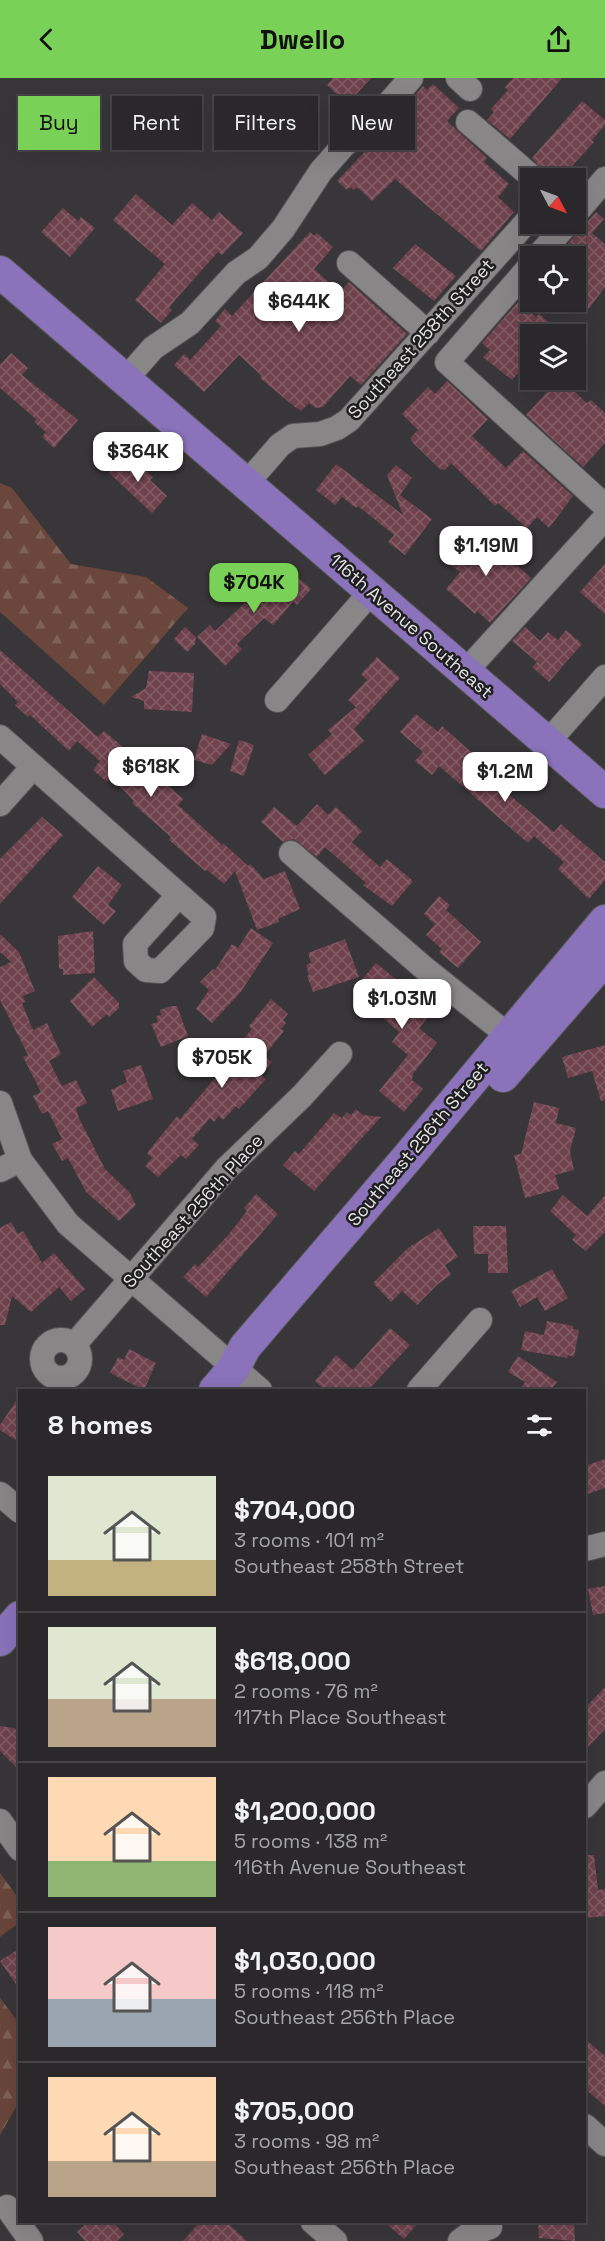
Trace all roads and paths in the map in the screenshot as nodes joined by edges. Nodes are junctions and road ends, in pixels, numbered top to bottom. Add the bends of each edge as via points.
1 (411, 78) edge
2 (468, 122) dead end
3 (521, 168) edge
4 (605, 179) edge
5 (586, 201) edge
6 (520, 229) edge
7 (558, 234) edge
8 (547, 246) edge
9 (349, 264) dead end
10 (0, 272) edge
11 (520, 278) edge
12 (428, 333) junction
13 (125, 380) junction
14 (246, 484) junction
15 (605, 506) edge
16 (605, 518) edge
17 (371, 592) junction
18 (465, 672) junction
19 (605, 677) edge
20 (277, 700) dead end
21 (0, 737) edge
22 (547, 743) junction
23 (33, 767) junction
24 (605, 792) edge
25 (0, 804) edge
26 (291, 853) dead end
27 (179, 895) dead end
28 (605, 921) edge
29 (605, 959) edge
30 (509, 1036) junction
31 (340, 1054) dead end
32 (0, 1103) edge
33 (10, 1165) edge
34 (131, 1280) junction
35 (480, 1320) dead end
36 (74, 1345) dead end
37 (224, 1379) edge
38 (257, 1389) edge
39 (420, 1389) edge
40 (0, 1494) edge
41 (18, 1509) edge
42 (605, 1544) edge
43 (586, 1549) edge
44 (18, 1619) edge
45 (0, 1640) edge
46 (605, 1783) edge
47 (586, 1805) edge
48 (0, 1821) edge
49 (18, 1846) edge
50 (586, 2127) edge
51 (605, 2144) edge
52 (7, 2207) dead end
53 (18, 2222) edge
54 (19, 2223) edge
55 (314, 2223) edge
56 (490, 2227) dead end
57 (32, 2241) edge
58 (335, 2241) edge
59 (460, 2241) edge

1 - 13 street via 368,127 344,145 321,171 283,229 258,258 236,273 190,323 153,348
2 - 3 street
4 - 5 street
6 - 12 street, Southeast 258th Street
7 - 8 street
9 - 12 street
10 - 13 main road, 116th Avenue Southeast
11 - 15 street via 447,362
12 - 14 street, Southeast 258th Street via 349,420 320,434 293,436
13 - 14 main road, 116th Avenue Southeast
14 - 17 main road, 116th Avenue Southeast
16 - 18 street
17 - 18 main road, 116th Avenue Southeast
17 - 20 street
18 - 22 main road, 116th Avenue Southeast
19 - 22 street
21 - 23 street
22 - 24 main road, 116th Avenue Southeast
23 - 25 street
23 - 27 street
26 - 30 street
28 - 30 main road, Southeast 256th Street
29 - 37 main road, Southeast 256th Street via 259,1356
30 - 37 main road, Southeast 256th Street via 245,1347
31 - 34 street, Southeast 256th Place via 226,1169
32 - 33 street
33 - 34 street
34 - 36 street, Southeast 256th Place
34 - 37 street
35 - 39 street
37 - 38 street
40 - 41 street
42 - 43 street
44 - 45 main road
46 - 47 street
48 - 49 street
50 - 51 street
52 - 53 street
54 - 57 street
55 - 58 street
56 - 59 street

